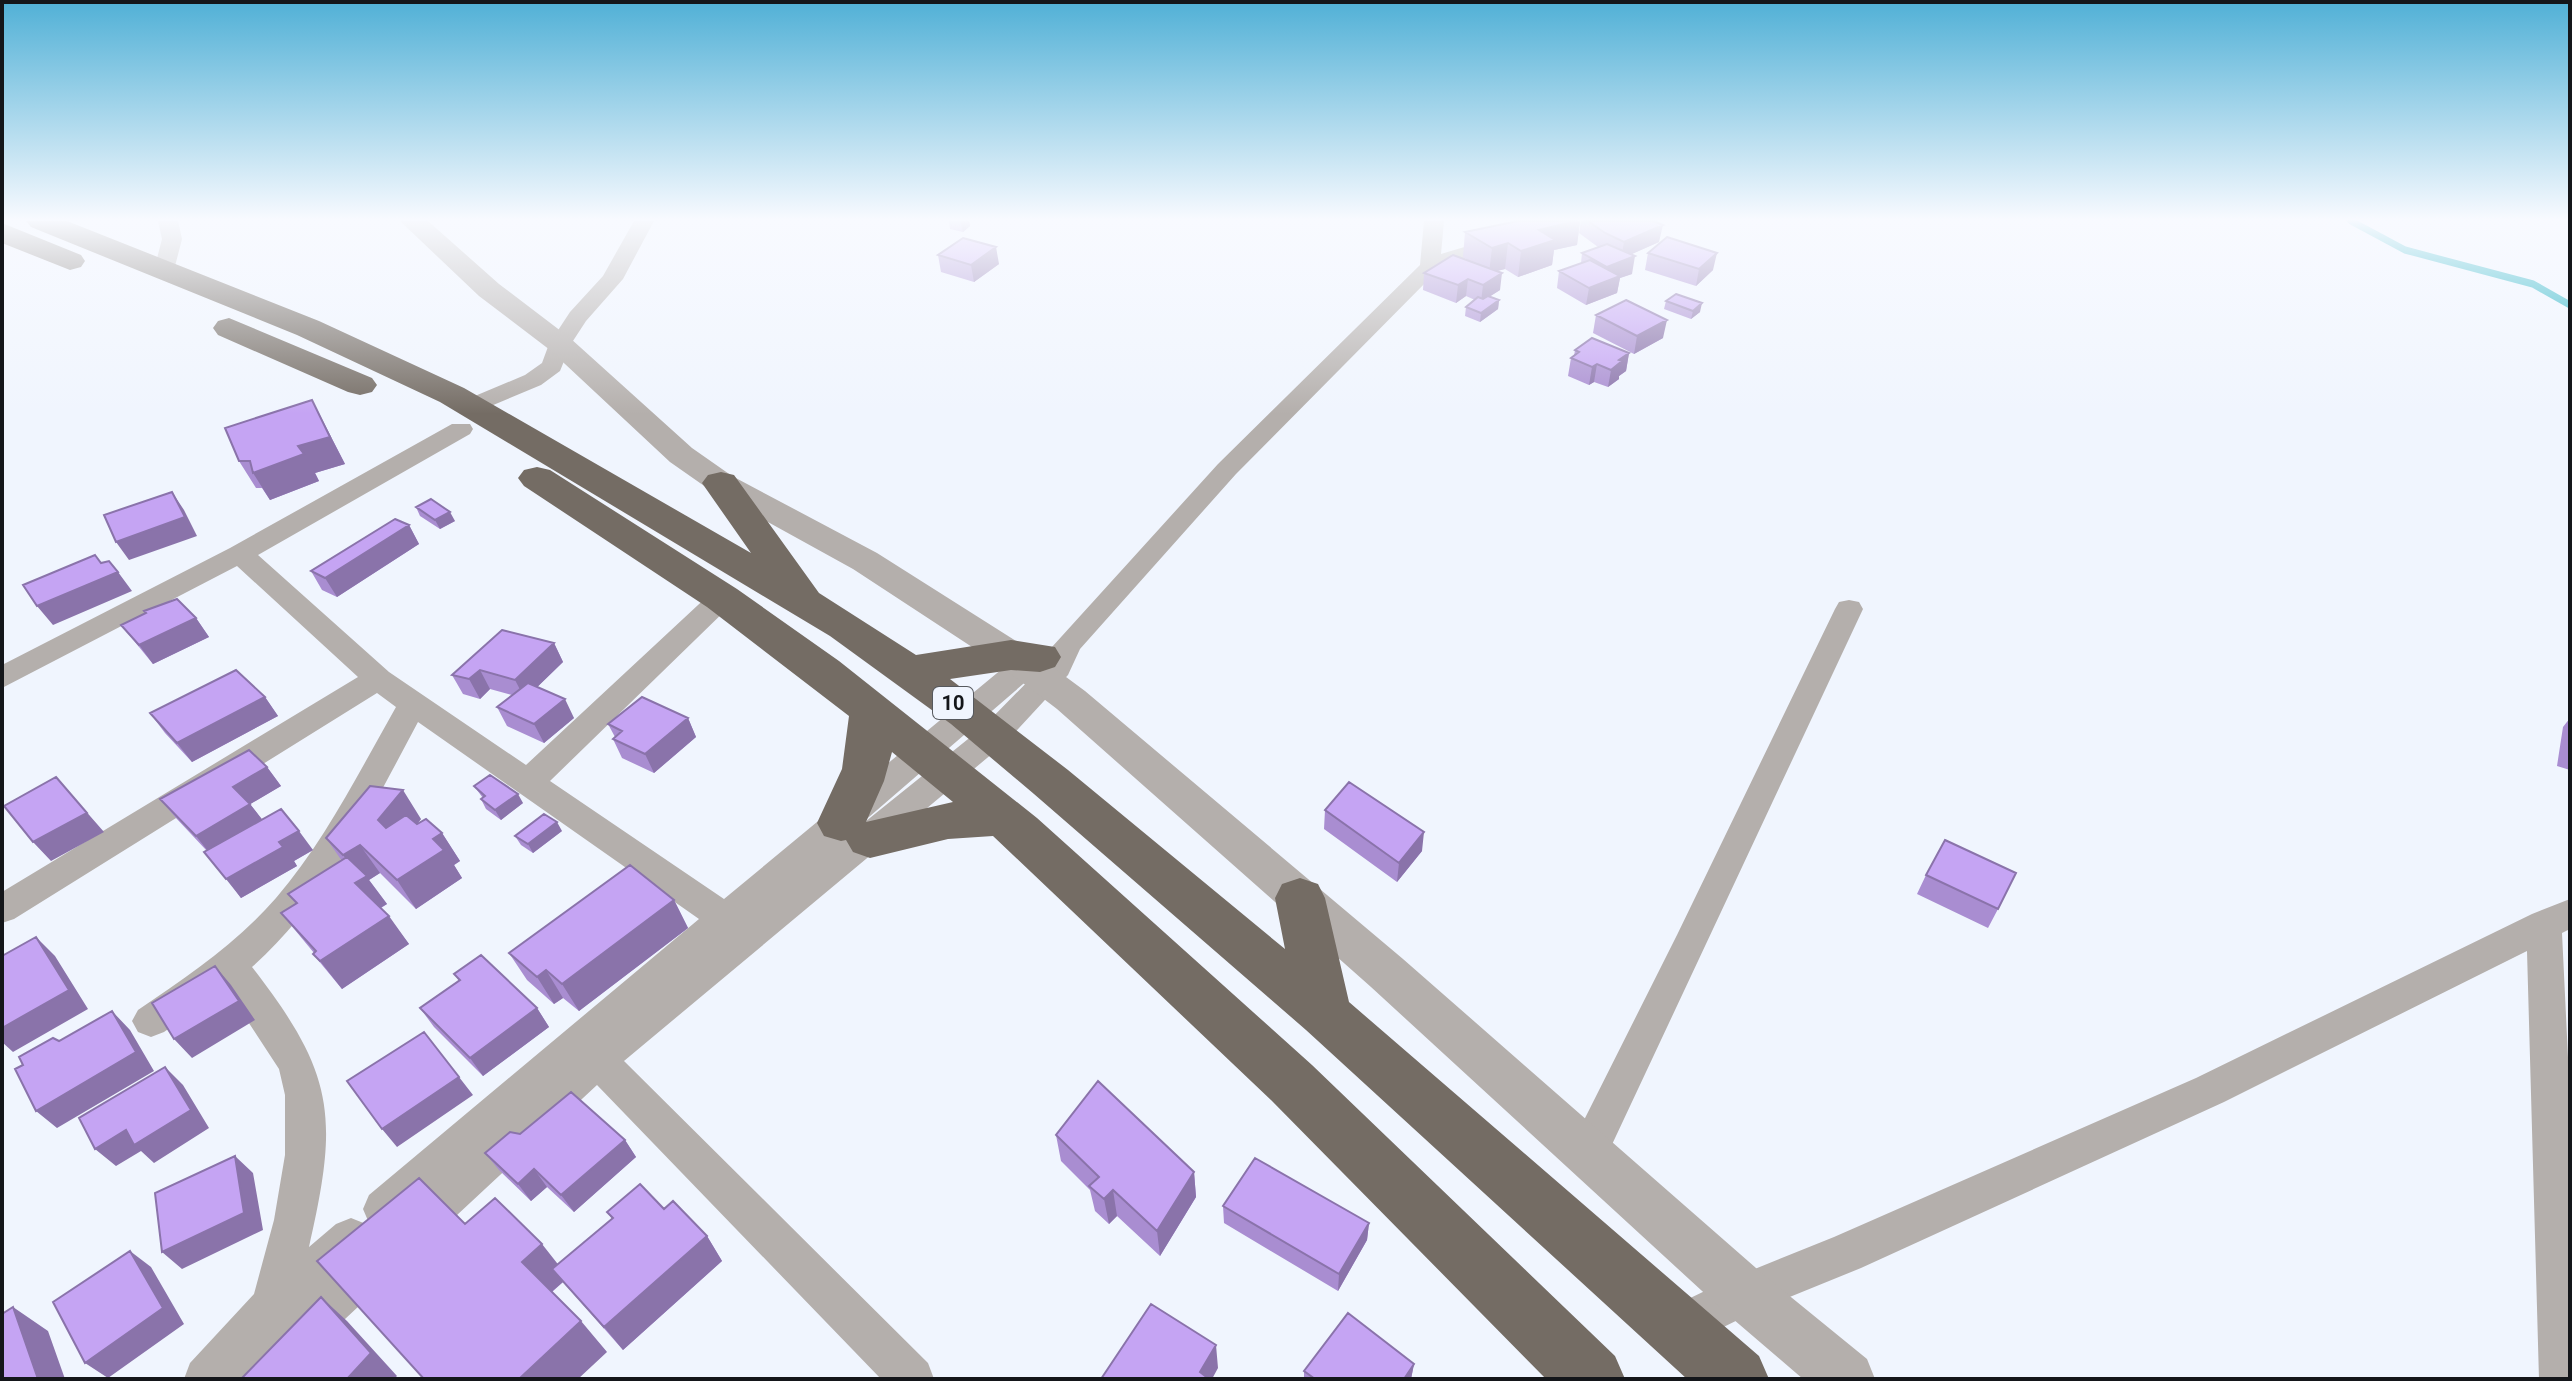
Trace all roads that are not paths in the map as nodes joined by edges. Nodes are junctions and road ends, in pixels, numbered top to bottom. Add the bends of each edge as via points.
1 (135, 285) edge
2 (202, 285) edge
3 (484, 285) edge
4 (606, 285) edge
5 (1411, 285) edge
6 (560, 344) junction
7 (466, 418) junction
8 (721, 483) junction
9 (240, 554) junction
10 (722, 598) junction
11 (808, 605) junction
12 (1849, 609) dead end
13 (1043, 667) junction
14 (910, 671) junction
15 (2, 678) edge
16 (378, 679) junction
17 (413, 704) junction
18 (871, 710) junction
19 (980, 724) junction
20 (936, 762) junction
21 (530, 781) junction
22 (1003, 817) junction
23 (856, 831) junction
24 (1300, 898) junction
25 (2, 909) edge
26 (2557, 918) edge
27 (737, 927) junction
28 (230, 966) junction
29 (1325, 1014) junction
30 (151, 1021) edge
31 (598, 1060) junction
32 (1587, 1155) junction
33 (1745, 1294) junction
34 (273, 1306) junction
35 (1677, 1328) junction
36 (1574, 1375) edge
37 (206, 1379) edge
38 (255, 1379) edge
39 (912, 1379) edge
40 (1736, 1379) edge
41 (1847, 1379) edge
42 (2561, 1379) edge

1 - 7 highway, 10
2 - 7 highway, 10 via 452,395
3 - 6 street
4 - 6 street
5 - 13 street via 1227,469
6 - 7 street via 547,371
6 - 8 street via 655,432
7 - 9 street
7 - 10 highway, 10
7 - 11 highway, 10
8 - 11 highway
8 - 13 street
9 - 15 street
9 - 16 street
10 - 18 highway, 10
10 - 21 street
11 - 14 highway, 10
12 - 32 street
13 - 14 highway
13 - 19 street
13 - 24 street
14 - 19 highway, 10
16 - 17 street
16 - 25 street
17 - 21 street
17 - 28 street via 289,908
18 - 20 highway, 10
18 - 23 highway via 870,759
19 - 20 street
19 - 29 highway, 10
20 - 22 highway, 10
20 - 23 street
21 - 27 street
22 - 23 highway
22 - 36 highway, 10 via 1292,1083
23 - 27 street
24 - 29 highway
24 - 32 street
26 - 33 street via 2210,1090
26 - 42 street
27 - 31 street
27 - 34 street
28 - 30 street
28 - 34 street via 298,1068 304,1096 301,1189
29 - 35 highway, 10
31 - 38 street via 299,1331
31 - 39 street
32 - 33 street
33 - 35 street
33 - 41 street
34 - 37 street
35 - 40 highway, 10

